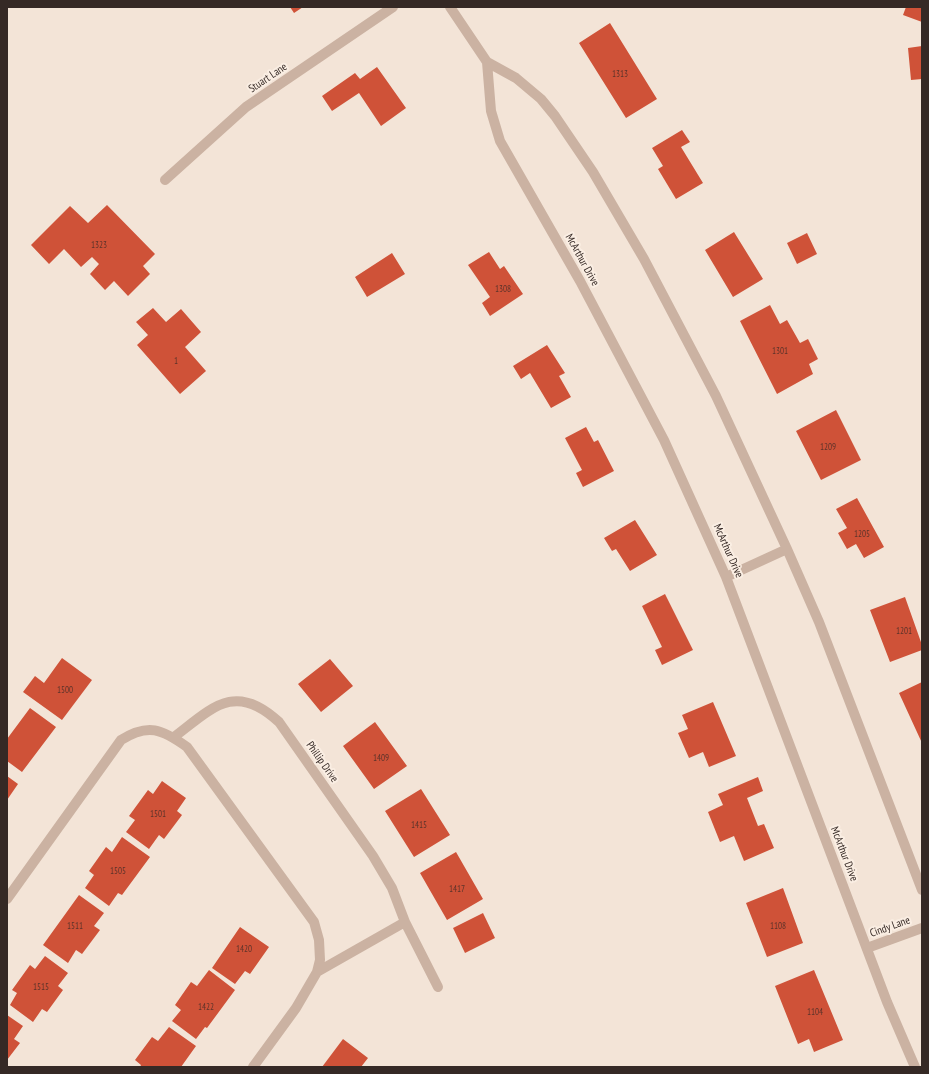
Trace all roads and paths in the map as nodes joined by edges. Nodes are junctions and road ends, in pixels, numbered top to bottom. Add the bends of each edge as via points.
1 (393, 7) edge
2 (450, 7) edge
3 (487, 62) junction
4 (165, 180) dead end
5 (787, 549) junction
6 (726, 576) junction
7 (174, 737) junction
8 (922, 890) edge
9 (7, 899) edge
10 (405, 922) junction
11 (922, 928) edge
12 (867, 948) junction
13 (317, 972) junction
14 (438, 987) dead end
15 (253, 1067) edge
16 (915, 1067) edge

1 - 4 street, Stuart Lane via 246,107
2 - 3 street
3 - 5 street via 516,78 541,99 593,172 644,259 716,396
3 - 6 street, McArthur Drive via 488,96 500,141 580,281 664,440
5 - 6 street
5 - 8 street via 819,622
6 - 12 street, McArthur Drive
7 - 9 street via 155,729 144,729 121,740
7 - 10 street, Phillip Drive via 209,710 224,702 241,700 268,712 279,722 373,856 392,888
7 - 13 street via 187,747 314,922 319,940 320,960
10 - 13 street
10 - 14 street, Phillip Drive
11 - 12 street, Cindy Lane
12 - 16 street, McArthur Drive
13 - 15 street via 296,1008

